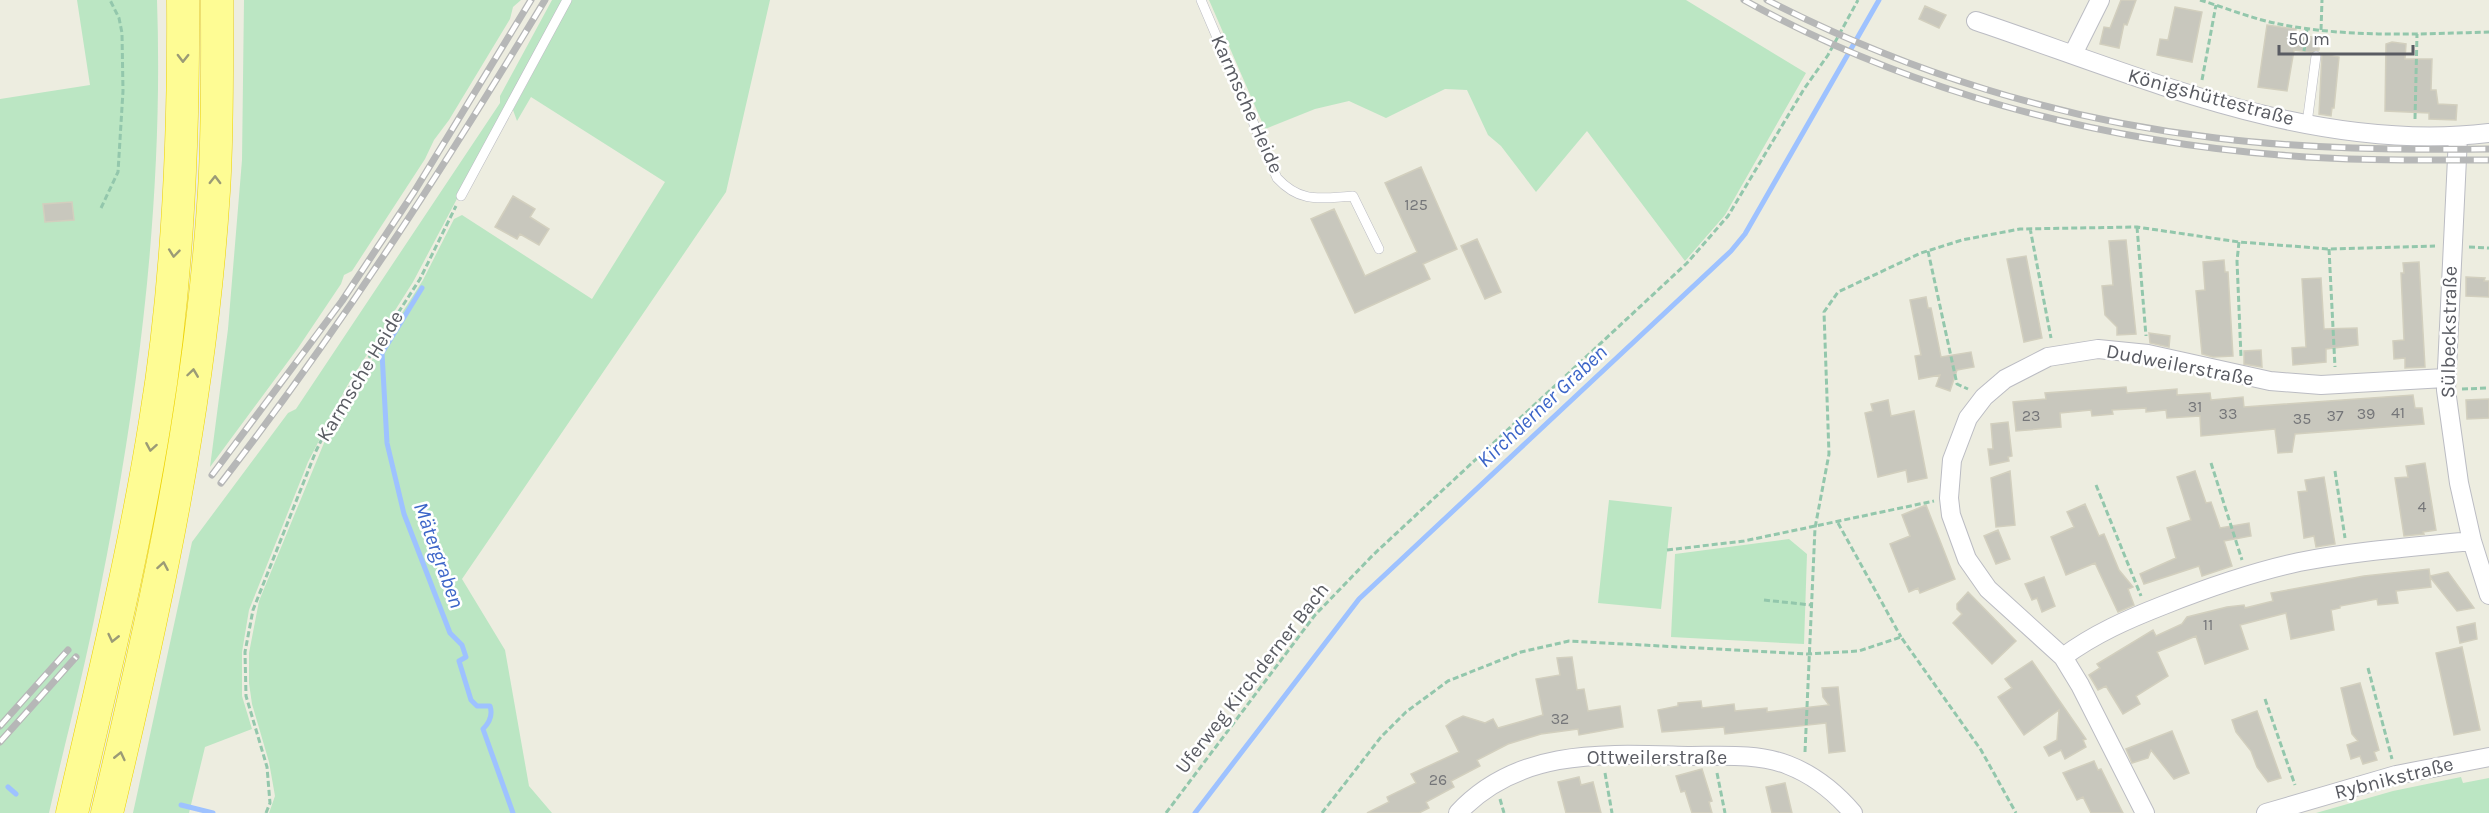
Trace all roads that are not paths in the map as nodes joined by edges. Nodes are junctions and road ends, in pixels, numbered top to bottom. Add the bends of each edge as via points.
1 (183, 0) edge
2 (217, 0) edge
3 (567, 0) edge
4 (1201, 0) edge
5 (2100, 0) edge
6 (1976, 21) dead end
7 (2073, 54) junction
8 (2316, 56) dead end
9 (2307, 123) junction
10 (2489, 133) edge
11 (2458, 137) junction
12 (461, 196) road end
13 (1379, 249) dead end
14 (2445, 384) junction
15 (2472, 541) junction
16 (2489, 595) edge
17 (2063, 657) junction
18 (2489, 757) edge
19 (72, 813) edge
20 (107, 813) edge
21 (1458, 813) edge
22 (1853, 813) edge
23 (2145, 813) edge
24 (2266, 813) edge

1 -> 19 highway via 180,190 156,420 127,573
20 -> 2 highway via 175,508 204,296 214,190
3 - 12 lane
4 - 13 lane, Karmsche Heide via 1277,178 1301,197 1353,196
5 - 7 street
6 - 7 street, Königshüttestraße
7 - 9 street, Königshüttestraße via 2243,110
8 - 9 lane
9 - 11 street, Königshüttestraße via 2352,131
10 - 11 street, Königshüttestraße
11 - 14 street, Sülbeckstraße
14 - 15 street, Sülbeckstraße via 2452,448
14 - 17 street, Dudweilerstraße via 2336,384 2242,377 2148,354 2098,349 2054,356 2004,380 1968,418 1957,443 1952,460 1951,515 1966,559 1988,589
15 - 16 street, Sülbeckstraße
15 - 17 street via 2348,554 2248,576 2148,611 2103,631
17 - 23 street, Dudweilerstraße
18 - 24 street, Rybnikstraße via 2396,775
21 - 22 street, Ottweilerstraße via 1486,789 1520,770 1551,760 1602,754 1760,757 1786,764 1822,783

